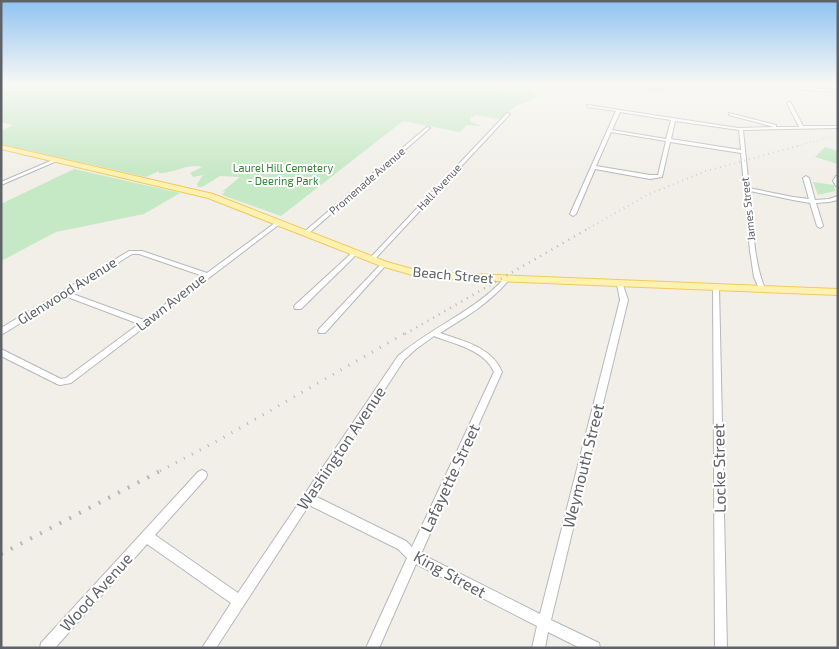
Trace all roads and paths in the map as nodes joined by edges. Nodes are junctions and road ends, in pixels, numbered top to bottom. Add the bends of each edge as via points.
1 (508, 114) dead end
2 (617, 114) edge
3 (638, 114) edge
4 (731, 114) edge
5 (795, 114) edge
6 (673, 120) junction
7 (838, 127) edge
8 (428, 128) dead end
9 (781, 128) junction
10 (802, 128) junction
11 (741, 129) junction
12 (610, 131) junction
13 (670, 140) junction
14 (1, 147) edge
15 (742, 152) junction
16 (57, 160) junction
17 (595, 167) junction
18 (806, 178) dead end
19 (838, 178) edge
20 (1, 184) edge
21 (838, 185) edge
22 (747, 189) junction
23 (838, 198) edge
24 (813, 200) junction
25 (573, 214) dead end
26 (279, 222) junction
27 (820, 226) dead end
28 (306, 233) junction
29 (354, 253) junction
30 (372, 259) junction
31 (384, 264) junction
32 (206, 275) junction
33 (506, 280) junction
34 (620, 284) junction
35 (716, 287) junction
36 (762, 289) junction
37 (64, 292) junction
38 (838, 292) edge
39 (298, 307) dead end
40 (144, 323) junction
41 (322, 331) dead end
42 (1, 332) edge
43 (433, 333) junction
44 (1, 352) edge
45 (202, 475) dead end
46 (307, 498) junction
47 (146, 536) junction
48 (414, 556) junction
49 (239, 601) junction
50 (544, 624) junction
51 (46, 648) edge
52 (208, 648) edge
53 (372, 648) edge
54 (538, 648) edge
55 (594, 648) edge
56 (721, 648) edge

1 - 30 street, Hall Avenue
2 - 12 street
3 - 6 street
4 - 9 street
5 - 10 street
6 - 11 street
6 - 13 street
7 - 10 street
8 - 28 street, Promenade Avenue
9 - 10 street
9 - 11 street
11 - 15 street, James Street
12 - 13 street
12 - 17 street
13 - 15 street
13 - 17 street via 662,173 658,177
14 - 16 main road, Beach Street
15 - 22 street, James Street
16 - 20 street
16 - 26 main road, Beach Street via 201,193
17 - 25 street
18 - 24 street
19 - 21 street
22 - 24 street
22 - 36 street, James Street via 756,277
23 - 24 street
24 - 27 street
26 - 28 main road, Beach Street
26 - 32 street, Lawn Avenue
28 - 29 main road, Beach Street
29 - 30 main road, Beach Street
29 - 39 street
30 - 31 main road, Beach Street
31 - 33 main road, Beach Street via 429,276
31 - 41 street
32 - 37 street, Glenwood Avenue via 133,251
32 - 40 street, Lawn Avenue
33 - 34 main road, Beach Street
33 - 43 street, Washington Avenue via 489,298
34 - 35 main road, Beach Street
34 - 50 street, Weymouth Street via 624,300
35 - 36 main road, Beach Street
35 - 56 street, Locke Street
36 - 38 main road, Beach Street
37 - 40 street
37 - 42 street, Glenwood Avenue
40 - 44 street, Lawn Avenue via 65,382
43 - 46 street, Washington Avenue via 398,362
43 - 48 street, Lafayette Street via 478,351 494,363 498,375
45 - 47 street, Wood Avenue
46 - 48 street, King Street via 402,545
46 - 49 street, Washington Avenue
47 - 49 street
47 - 51 street, Wood Avenue
48 - 50 street, King Street
48 - 53 street, Lafayette Street
49 - 52 street, Washington Avenue
50 - 54 street, Weymouth Street
50 - 55 street, King Street

